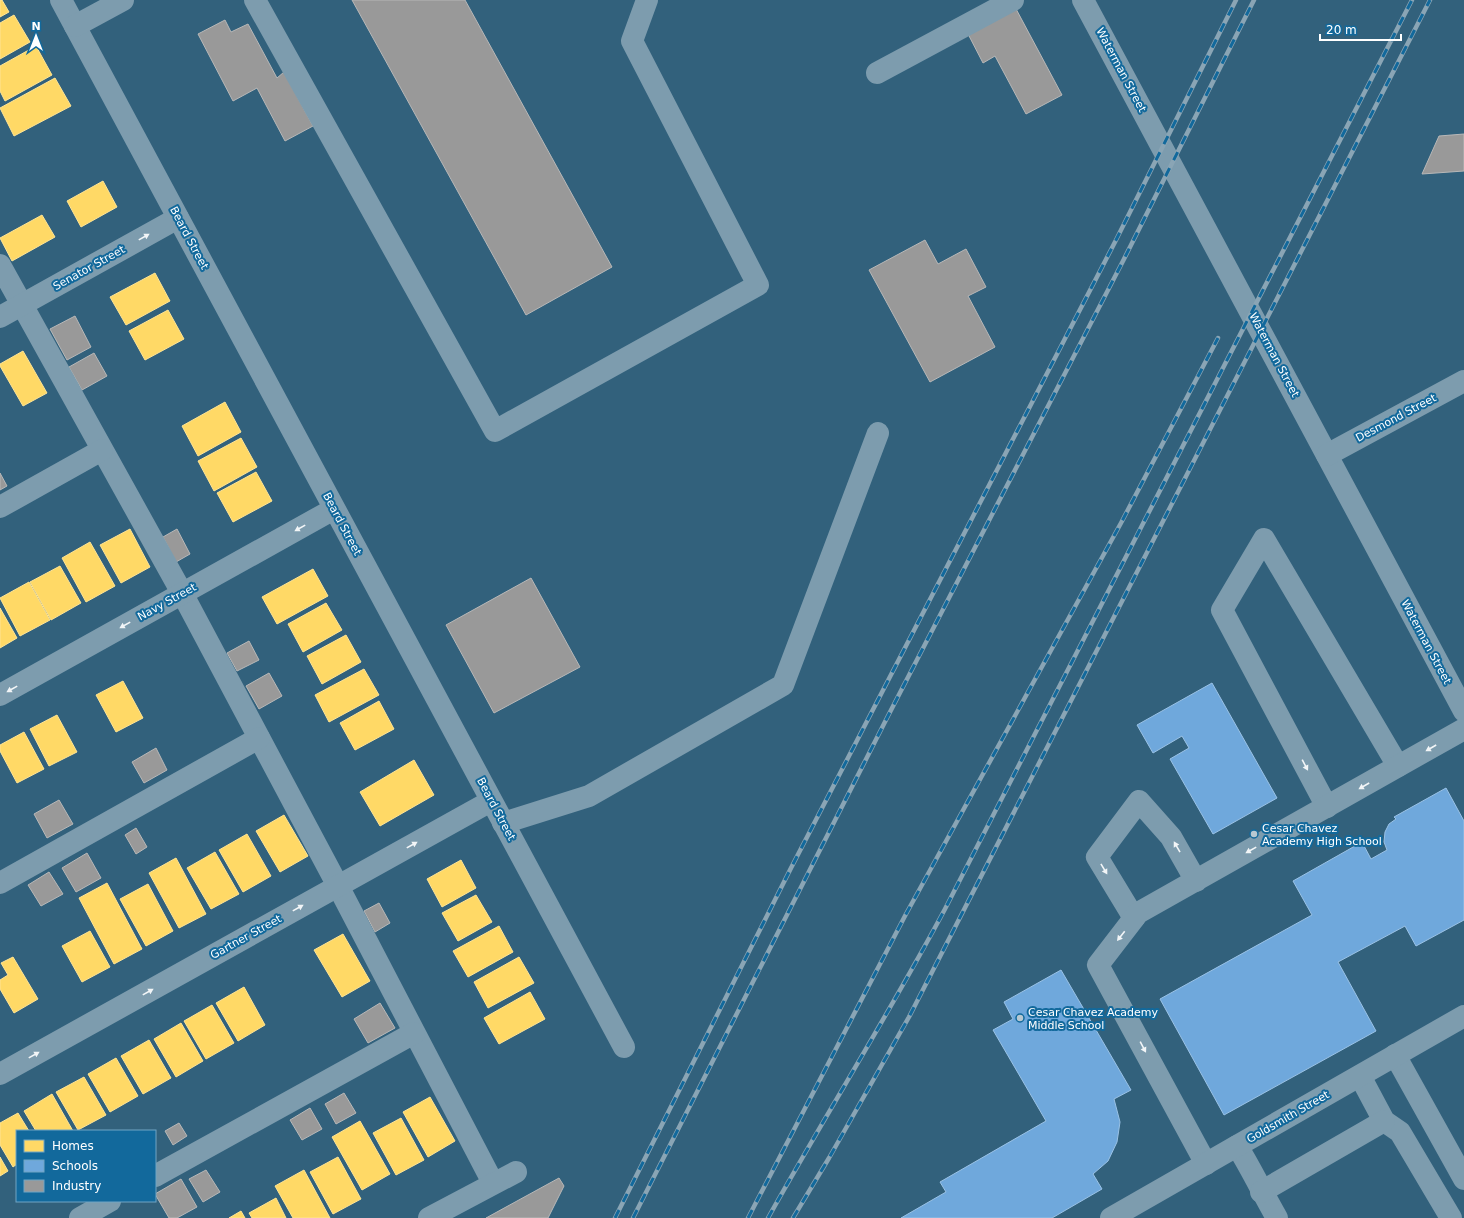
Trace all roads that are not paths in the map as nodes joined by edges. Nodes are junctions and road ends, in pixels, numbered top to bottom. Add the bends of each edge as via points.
1 (61, 0) edge
2 (123, 0) edge
3 (256, 0) edge
4 (647, 0) edge
5 (1013, 0) edge
6 (1084, 0) edge
7 (75, 26) junction
8 (877, 73) dead end
9 (178, 218) junction
10 (0, 265) edge
11 (22, 305) junction
12 (0, 317) edge
13 (1464, 381) edge
14 (878, 434) dead end
15 (102, 450) junction
16 (1327, 455) junction
17 (0, 507) edge
18 (334, 509) junction
19 (182, 594) junction
20 (0, 695) edge
21 (1462, 701) edge
22 (1464, 729) edge
23 (259, 738) junction
24 (1398, 766) junction
25 (491, 801) junction
26 (1327, 807) junction
27 (503, 823) junction
28 (1196, 881) junction
29 (0, 883) edge
30 (338, 886) junction
31 (1134, 918) junction
32 (1464, 1016) edge
33 (414, 1033) junction
34 (624, 1047) dead end
35 (1395, 1055) junction
36 (0, 1074) edge
37 (1360, 1076) junction
38 (1384, 1121) junction
39 (1237, 1146) junction
40 (1206, 1164) junction
41 (516, 1172) dead end
42 (156, 1175) edge
43 (1464, 1179) edge
44 (493, 1183) junction
45 (1262, 1192) junction
46 (108, 1202) edge
47 (80, 1218) edge
48 (429, 1218) edge
49 (1111, 1218) edge
50 (1277, 1218) edge
51 (1451, 1218) edge

1 - 7 street, Beard Street
2 - 7 street
3 - 4 street via 495,431 758,285 632,41
5 - 8 street
6 - 16 street, Waterman Street
7 - 9 street, Beard Street
11 -> 9 street, Senator Street
9 - 18 street, Beard Street
10 - 11 street
11 - 12 street, Senator Street
11 - 15 street
13 - 16 street, Desmond Street
14 - 27 street via 783,685 589,796
15 - 17 street
15 - 19 street
16 - 21 street, Waterman Street
18 -> 19 street, Navy Street
18 - 25 street, Beard Street
19 -> 20 street, Navy Street
19 - 23 street
22 -> 24 street
23 - 29 street
23 - 30 street
24 -> 26 street
24 -> 26 street via 1264,539 1222,610
25 - 27 street, Beard Street
30 -> 25 street, Gartner Street
26 -> 28 street
27 - 34 street, Beard Street
28 - 31 street via 1138,913
28 -> 31 street via 1171,837 1139,801 1097,857
30 - 33 street
36 -> 30 street, Gartner Street
31 -> 40 street via 1098,965
32 - 35 street, Goldsmith Street
33 - 42 street
33 - 44 street
35 - 37 street, Goldsmith Street
35 - 43 street
37 - 38 street
37 - 39 street, Goldsmith Street
38 - 45 street
38 - 51 street via 1400,1132
39 - 40 street, Goldsmith Street
39 - 45 street
40 - 49 street, Goldsmith Street
41 - 44 street
44 - 48 street
45 - 50 street
46 - 47 street

